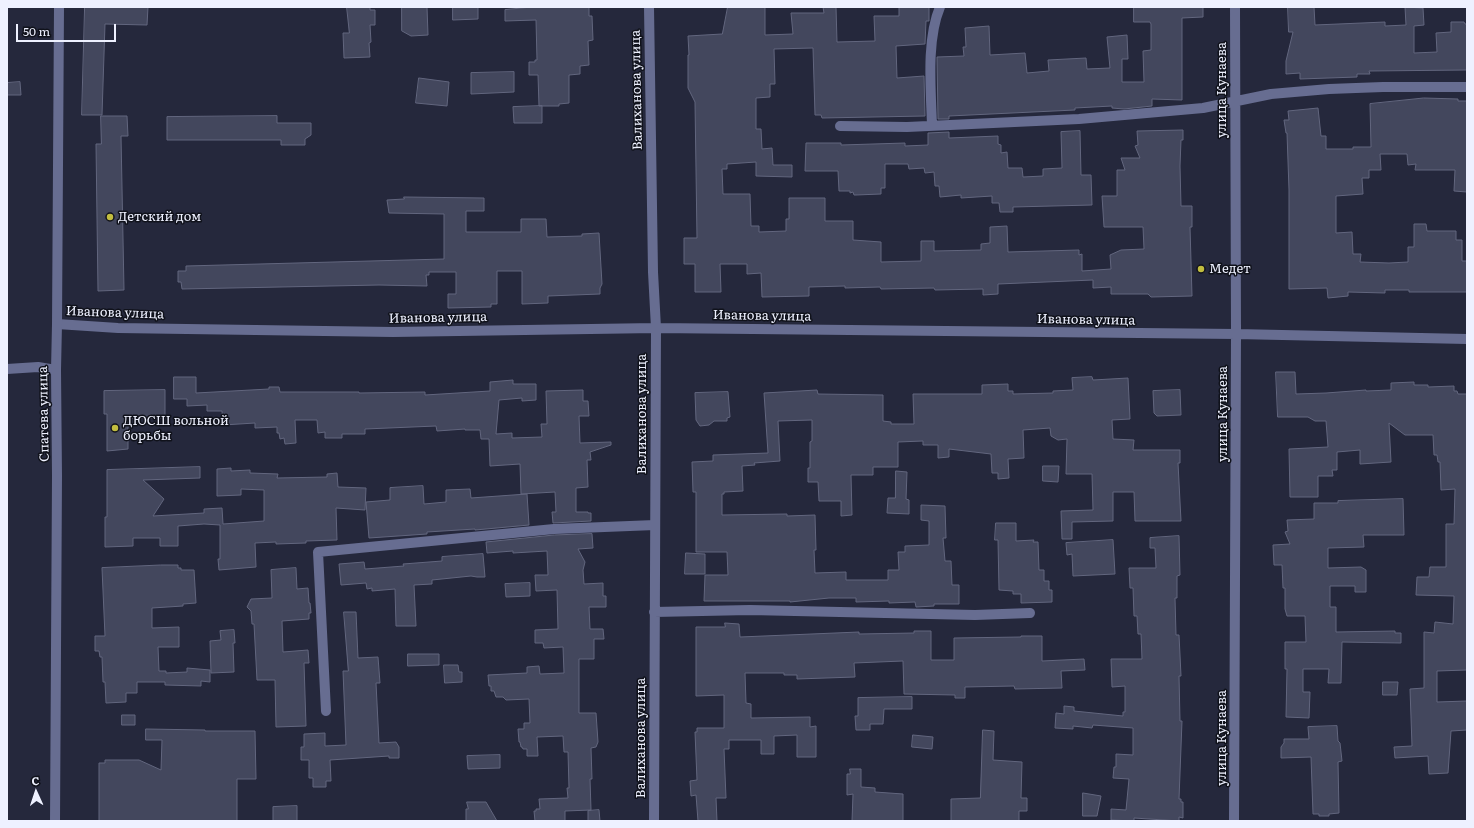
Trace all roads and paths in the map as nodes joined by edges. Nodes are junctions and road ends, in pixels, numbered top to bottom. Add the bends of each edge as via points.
1 (59, 7) edge
2 (649, 7) edge
3 (940, 7) edge
4 (1235, 7) edge
5 (1467, 87) edge
6 (1234, 103) junction
7 (840, 126) dead end
8 (932, 126) junction
9 (57, 324) junction
10 (656, 328) junction
11 (1236, 334) junction
12 (1467, 339) edge
13 (7, 369) edge
14 (56, 370) junction
15 (655, 525) junction
16 (654, 612) junction
17 (1030, 613) dead end
18 (326, 711) dead end
19 (55, 821) edge
20 (654, 821) edge
21 (1234, 821) edge

1 - 9 street, Спатева улица
2 - 10 street, Валиханова улица
3 - 8 street via 932,39
4 - 6 street, улица Кунаева
5 - 6 street via 1329,89 1271,94
6 - 8 street via 1078,119
6 - 11 street, улица Кунаева
7 - 8 street
9 - 10 street, Иванова улица via 126,328 393,332
9 - 14 street, Спатева улица
10 - 11 street, Иванова улица
10 - 15 street, Валиханова улица
11 - 12 street, Иванова улица
11 - 21 street, улица Кунаева
13 - 14 street via 38,367
14 - 19 street, Спатева улица via 58,476
15 - 16 street, Валиханова улица
15 - 18 street via 554,530 318,552
16 - 17 street via 750,610 975,615
16 - 20 street, Валиханова улица

